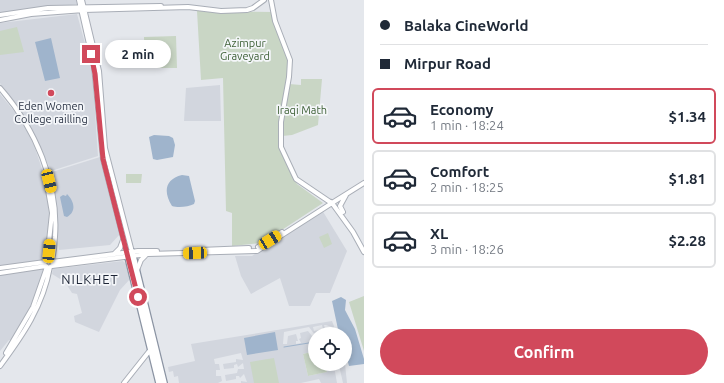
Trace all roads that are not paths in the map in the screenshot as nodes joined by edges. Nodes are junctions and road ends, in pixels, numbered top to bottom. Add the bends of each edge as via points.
1 (262, 0) edge
2 (271, 0) edge
3 (81, 5) edge
4 (0, 15) edge
5 (0, 20) edge
6 (0, 90) edge
7 (364, 183) edge
8 (346, 194) junction
9 (331, 203) junction
10 (354, 232) junction
11 (123, 234) junction
12 (364, 250) edge
13 (148, 254) junction
14 (114, 255) junction
15 (130, 255) junction
16 (101, 260) junction
17 (49, 264) junction
18 (0, 268) edge
19 (0, 273) edge
20 (135, 274) junction
21 (151, 349) junction
22 (8, 352) junction
23 (0, 361) edge
24 (0, 366) edge
25 (124, 383) edge
26 (159, 383) edge
27 (164, 383) edge

1 - 3 main road via 247,8
2 - 9 main road via 275,21 290,60 280,122 281,148 296,179
3 - 4 main road via 30,9
3 - 5 main road
3 - 11 main road via 94,66 101,149
3 - 15 main road via 99,71 105,148
6 - 17 main road via 28,132 45,172 52,213
7 - 8 main road
8 - 9 main road
8 - 10 main road via 340,208
9 - 10 main road
9 - 13 main road via 256,250
9 - 15 main road via 256,248
10 - 12 main road
11 - 14 main road via 122,244
11 - 15 main road
13 - 15 main road
13 - 20 main road via 141,260
14 - 15 main road
14 - 17 main road
15 - 16 main road
15 - 20 highway
16 - 17 main road
16 - 20 main road via 126,260
17 - 18 main road
17 - 19 main road
17 - 22 main road via 39,305 22,335
20 - 21 highway
20 - 27 highway
21 - 25 main road
21 - 26 highway
22 - 23 main road
22 - 24 main road

